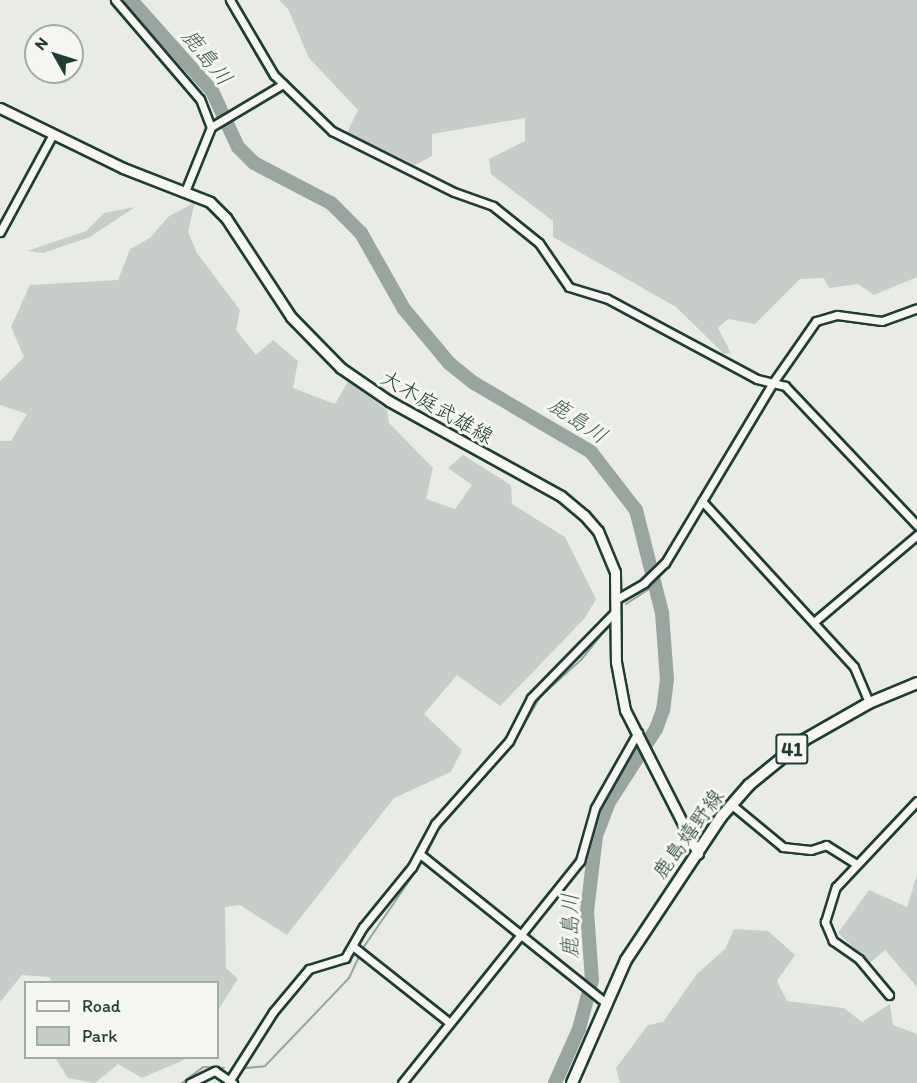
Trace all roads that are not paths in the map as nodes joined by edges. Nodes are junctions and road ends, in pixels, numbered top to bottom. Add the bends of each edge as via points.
1 (115, 0) edge
2 (230, 0) edge
3 (282, 84) junction
4 (0, 108) edge
5 (212, 125) junction
6 (53, 134) junction
7 (186, 189) junction
8 (0, 232) edge
9 (917, 308) edge
10 (772, 384) junction
11 (702, 501) junction
12 (917, 525) edge
13 (917, 535) edge
14 (615, 600) junction
15 (615, 612) junction
16 (815, 621) junction
17 (917, 683) edge
18 (869, 703) junction
19 (638, 732) junction
20 (917, 801) edge
21 (732, 805) junction
22 (698, 853) junction
23 (420, 854) junction
24 (855, 863) junction
25 (521, 936) junction
26 (354, 947) junction
27 (889, 995) dead end
28 (600, 1000) junction
29 (450, 1023) junction
30 (228, 1080) edge
31 (190, 1083) edge
32 (233, 1083) edge
33 (402, 1083) edge
34 (572, 1083) edge

1 - 5 street via 200,99
2 - 3 street
3 - 5 street
3 - 10 street via 342,138 493,206 516,222 539,243 569,287 606,298
4 - 6 main road, 大木庭武雄線
5 - 7 street
6 - 7 main road, 大木庭武雄線 via 123,168
6 - 8 street
7 - 14 main road, 大木庭武雄線 via 226,218 291,317 341,369 389,401 561,496 584,515 609,552 615,572
9 - 10 street via 882,321 823,318
10 - 11 street
10 - 12 street via 785,386 803,402
11 - 14 street via 657,572
11 - 16 street
13 - 16 street
14 - 15 main road, 大木庭武雄線
15 - 19 main road, 大木庭武雄線 via 618,685
15 - 23 street via 531,698 508,741 435,824
16 - 18 street via 854,667
17 - 18 main road, 鹿島嬉野線 / 41
18 - 21 main road, 鹿島嬉野線 / 41 via 804,740 771,765
19 - 22 main road, 大木庭武雄線
19 - 25 street via 595,808 580,861
20 - 24 street
21 - 22 main road, 鹿島嬉野線 / 41
21 - 24 street via 783,847 811,850 826,844
22 - 28 main road, 鹿島嬉野線 / 41
23 - 25 street
23 - 26 street via 363,927
24 - 27 street via 836,887 826,933 859,958
25 - 28 street
25 - 29 street
26 - 29 street
26 - 30 street via 334,963 309,969
28 - 34 main road, 鹿島嬉野線 / 41
29 - 33 street
30 - 31 street via 215,1071
30 - 32 street

